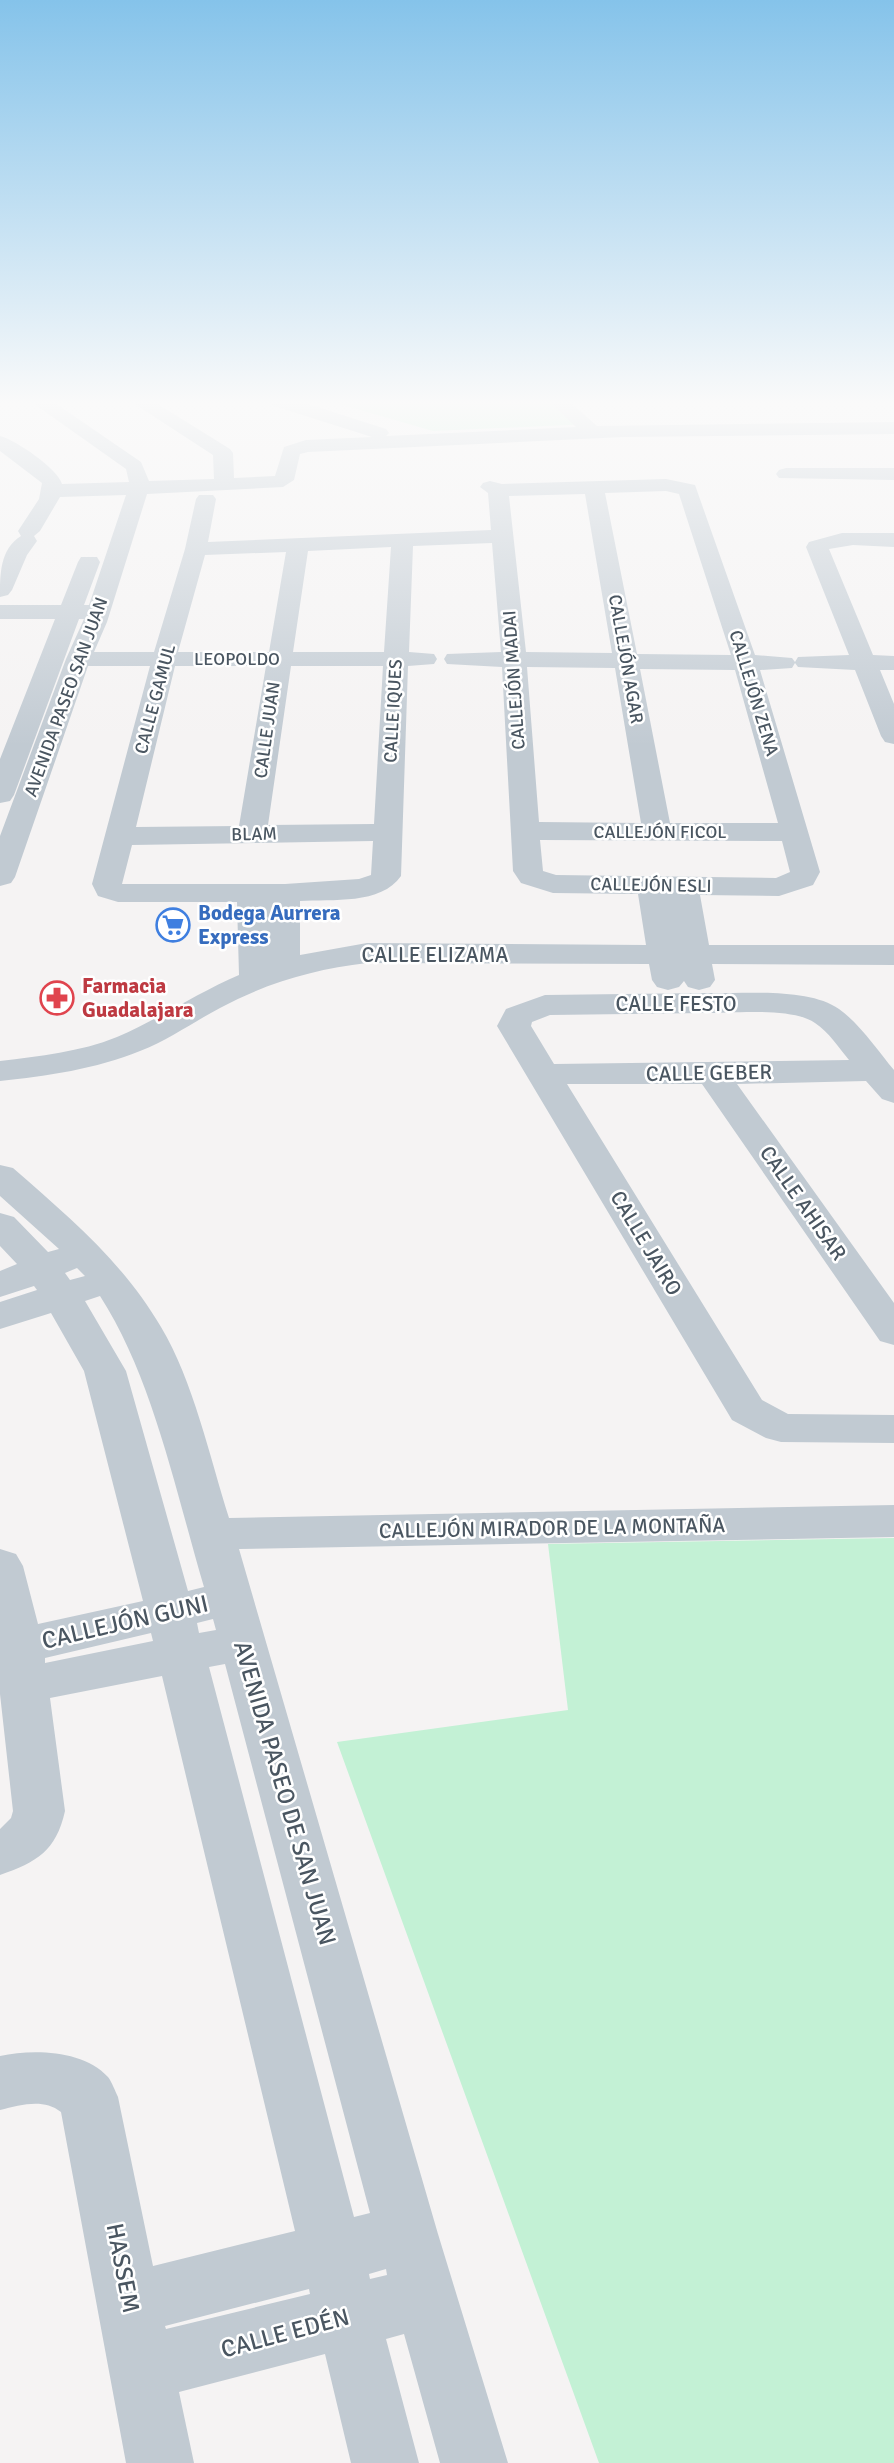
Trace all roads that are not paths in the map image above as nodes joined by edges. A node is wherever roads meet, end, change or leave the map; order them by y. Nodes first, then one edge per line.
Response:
1 (35, 516) edge
2 (115, 516) edge
3 (121, 516) edge
4 (207, 516) edge
5 (500, 516) edge
6 (600, 516) edge
7 (697, 516) edge
8 (501, 536) junction
9 (20, 537) edge
10 (402, 539) junction
11 (894, 540) edge
12 (298, 544) junction
13 (196, 549) junction
14 (0, 590) edge
15 (0, 612) edge
16 (68, 617) junction
17 (97, 617) junction
18 (0, 621) edge
19 (278, 658) junction
20 (78, 659) junction
21 (164, 659) junction
22 (396, 659) junction
23 (425, 659) dead end
24 (456, 659) dead end
25 (514, 660) junction
26 (627, 661) junction
27 (746, 663) junction
28 (864, 663) junction
29 (894, 663) edge
30 (894, 736) edge
31 (0, 795) edge
32 (10, 824) edge
33 (524, 831) junction
34 (388, 832) junction
35 (657, 832) junction
36 (795, 832) junction
37 (252, 834) junction
38 (120, 836) junction
39 (527, 871) joint
40 (0, 877) edge
41 (652, 886) junction
42 (683, 886) junction
43 (779, 887) joint
44 (285, 893) junction
45 (252, 894) junction
46 (894, 935) edge
47 (678, 946) junction
48 (894, 955) edge
49 (270, 962) junction
50 (671, 1003) junction
51 (705, 1003) junction
52 (514, 1026) joint
53 (0, 1051) edge
54 (0, 1071) edge
55 (543, 1074) junction
56 (712, 1074) junction
57 (885, 1081) edge
58 (0, 1176) edge
59 (0, 1225) edge
60 (60, 1276) edge
61 (0, 1315) edge
62 (894, 1332) edge
63 (894, 1429) edge
64 (894, 1521) edge
65 (211, 1534) junction
66 (0, 1566) edge
67 (237, 1620) junction
68 (176, 1633) junction
69 (22, 1666) junction
70 (12, 1847) edge
71 (0, 2083) edge
72 (407, 2234) junction
73 (333, 2252) junction
74 (426, 2297) junction
75 (131, 2302) junction
76 (349, 2315) junction
77 (144, 2368) junction
78 (160, 2463) edge
79 (385, 2463) edge
80 (474, 2463) edge

1 - 9 street
2 - 16 street, AVENIDA PASEO SAN JUAN
3 - 17 street, AVENIDA PASEO SAN JUAN
4 - 13 street, CALLE GAMUL
5 - 8 street, CALLEJÓN MADAI
6 - 26 street, CALLEJÓN AGAR
7 - 27 street, CALLEJÓN ZENA
8 - 10 street
8 - 25 street, CALLEJÓN MADAI
9 - 14 street
10 - 12 street
10 - 22 street, CALLE IQUES
11 - 28 street
12 - 13 street
12 - 19 street, CALLE JUAN
13 - 21 street, CALLE GAMUL
15 - 16 street
16 - 17 street
16 - 18 street
16 - 31 street, AVENIDA PASEO SAN JUAN
17 - 20 street, AVENIDA PASEO SAN JUAN
19 - 21 street, LEOPOLDO
19 - 22 street, LEOPOLDO
19 - 37 street, CALLE JUAN
20 - 21 street, LEOPOLDO
20 - 32 street, AVENIDA PASEO SAN JUAN
21 - 38 street, CALLE GAMUL
22 - 23 street, LEOPOLDO
22 - 34 street, CALLE IQUES
24 - 25 street
25 - 26 street
25 - 33 street, CALLEJÓN MADAI
26 - 27 street
26 - 35 street, CALLEJÓN AGAR
27 - 28 street
27 - 36 street, CALLEJÓN ZENA
28 - 29 street
28 - 30 street
32 - 40 street, AVENIDA PASEO SAN JUAN
33 - 35 street, CALLEJÓN FICOL
33 - 39 street, CALLEJÓN MADAI
34 - 37 street, BLAM
34 - 44 street, CALLE IQUES
35 - 36 street, CALLEJÓN FICOL
36 - 43 street, CALLEJÓN ZENA
37 - 38 street, BLAM
38 - 45 street, CALLE GAMUL
39 - 41 street, CALLEJÓN ESLI
41 - 42 street, CALLEJÓN ESLI
41 - 47 street
42 - 43 street, CALLEJÓN ESLI
42 - 47 street
44 - 45 street
44 - 49 street
45 - 49 street
46 - 47 street, CALLE ELIZAMA
47 - 48 street, CALLE ELIZAMA
47 - 49 street, CALLE ELIZAMA
47 - 50 street
47 - 51 street
49 - 53 street, CALLE ELIZAMA
49 - 54 street, CALLE ELIZAMA
50 - 51 street, CALLE FESTO
50 - 52 street, CALLE FESTO
51 - 57 street, CALLE FESTO
52 - 55 street, CALLE JAIRO
55 - 56 street, CALLE GEBER
55 - 63 street, CALLE JAIRO
56 - 57 street, CALLE GEBER
56 - 62 street, CALLE AHISAR
58 - 60 street, AVENIDA PASEO DE SAN JUAN
59 - 60 street, AVENIDA PASEO DE SAN JUAN
60 - 61 street
60 - 65 street, AVENIDA PASEO DE SAN JUAN
60 - 68 street, AVENIDA PASEO DE SAN JUAN
64 - 65 street, CALLEJÓN MIRADOR DE LA MONTAÑA
65 - 67 street, AVENIDA PASEO DE SAN JUAN
66 - 69 street
67 - 68 street, CALLEJÓN GUNI
67 - 72 street, AVENIDA PASEO DE SAN JUAN
68 - 69 street, CALLEJÓN GUNI
68 - 73 street, AVENIDA PASEO DE SAN JUAN
69 - 70 street
71 - 75 street, HASSEM
72 - 73 street
72 - 74 street, AVENIDA PASEO DE SAN JUAN
73 - 75 street
73 - 76 street, AVENIDA PASEO DE SAN JUAN
74 - 76 street, CALLE EDÉN
74 - 80 street, AVENIDA PASEO DE SAN JUAN
75 - 77 street, HASSEM
76 - 77 street, CALLE EDÉN
76 - 79 street, AVENIDA PASEO DE SAN JUAN
77 - 78 street, HASSEM

